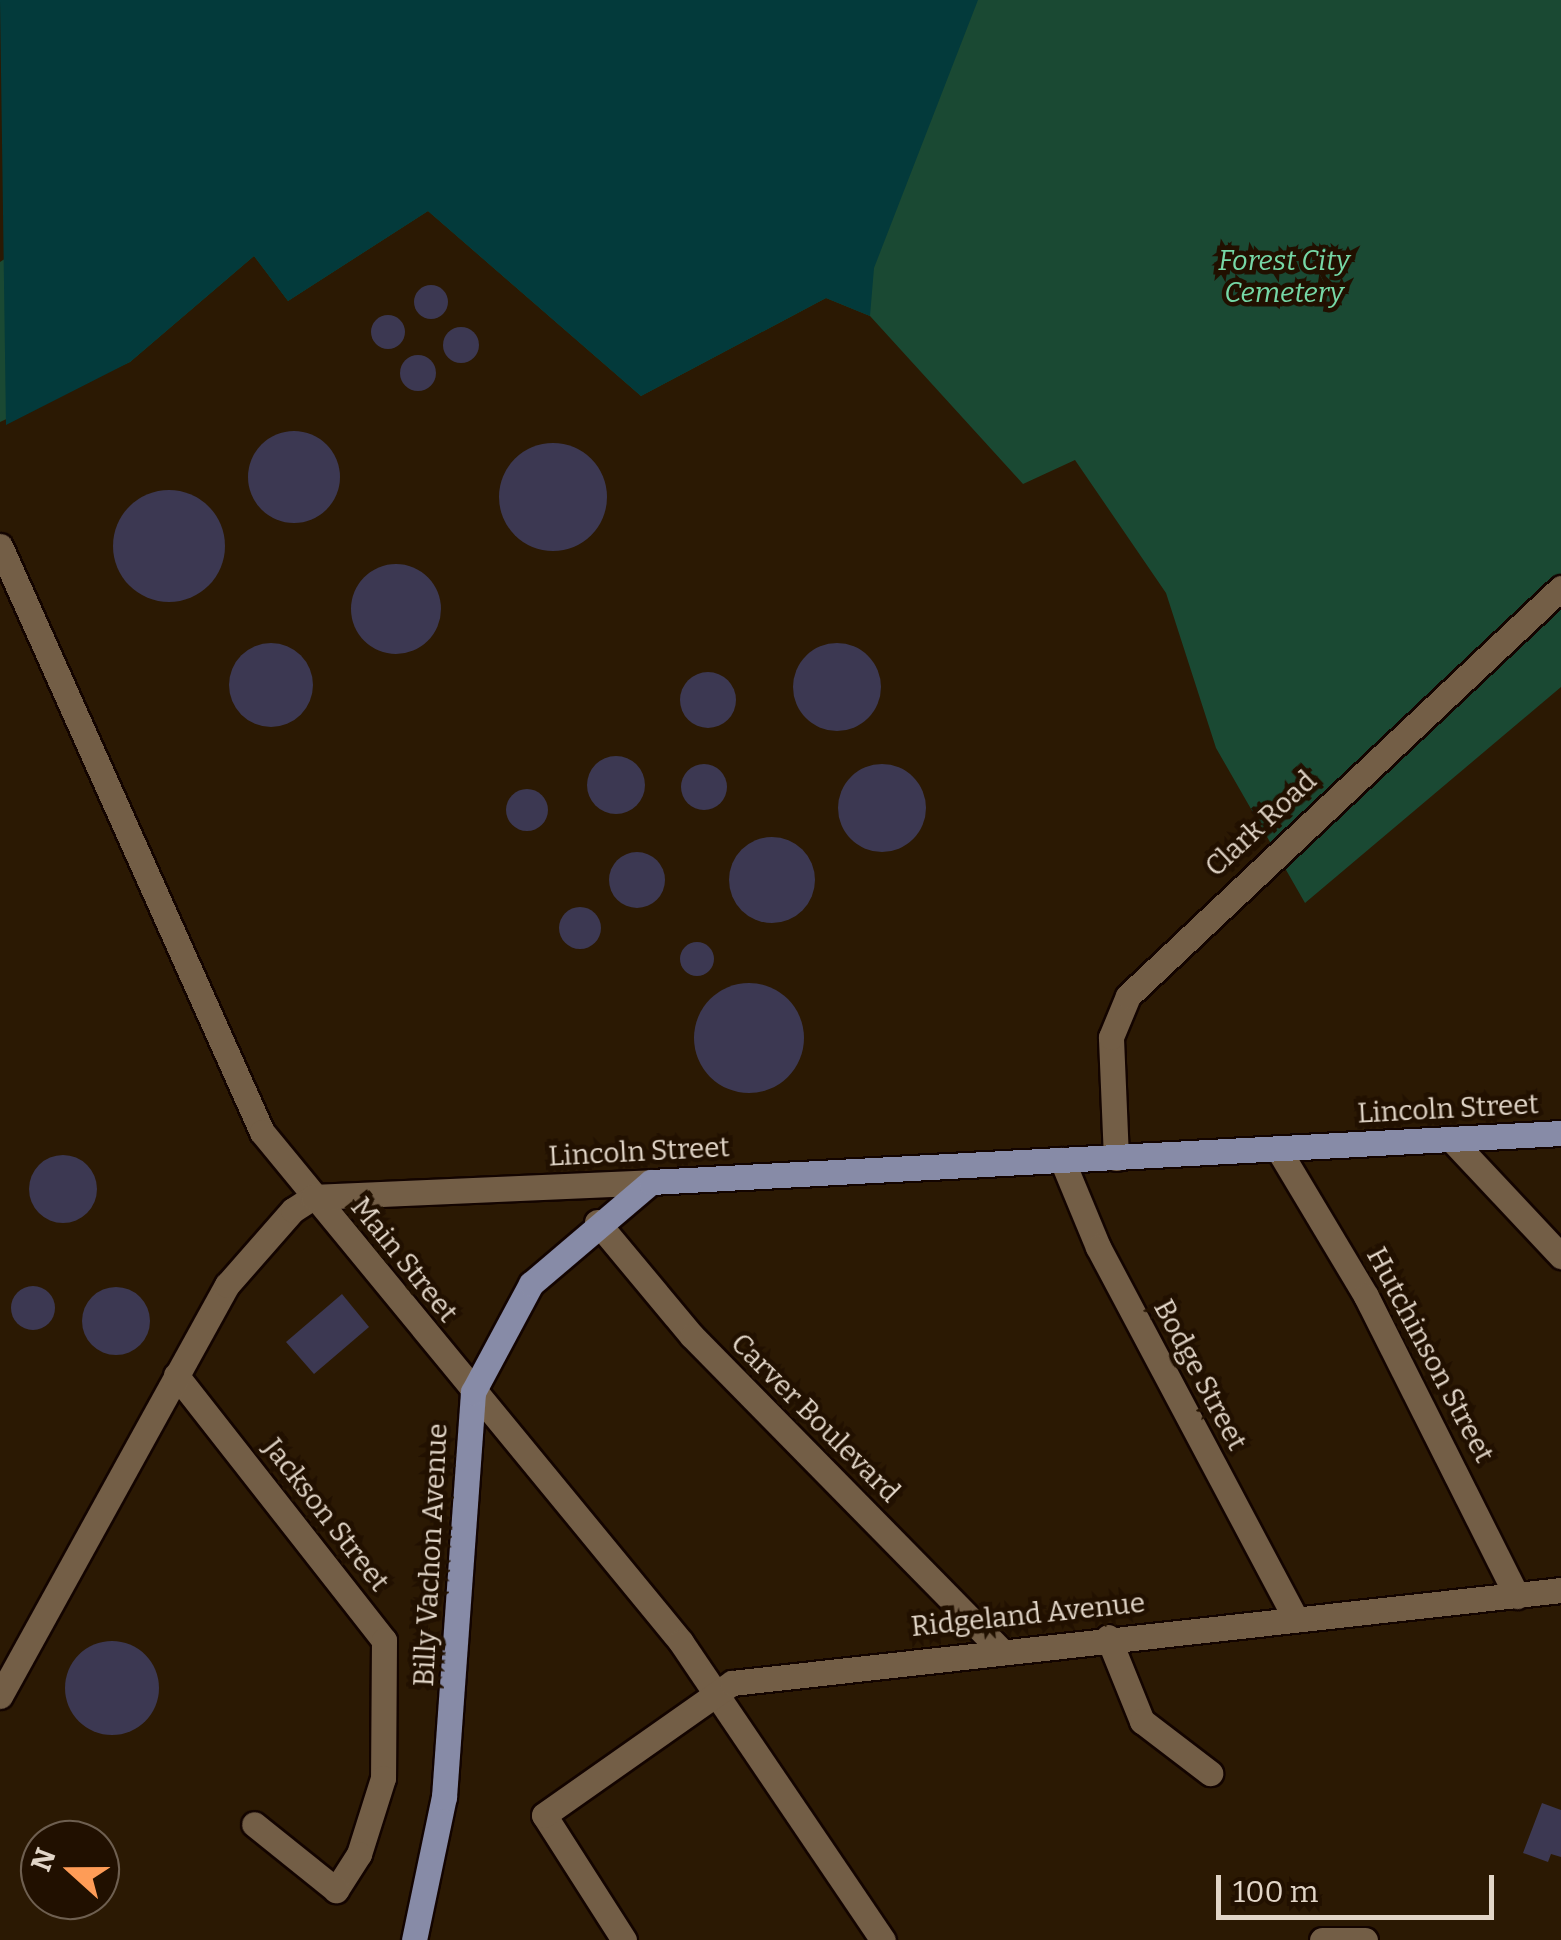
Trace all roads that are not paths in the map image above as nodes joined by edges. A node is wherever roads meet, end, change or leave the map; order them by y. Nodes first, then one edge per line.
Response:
1 (0, 546) edge
2 (1561, 588) edge
3 (1561, 1133) edge
4 (1451, 1139) junction
5 (1278, 1148) junction
6 (1116, 1158) junction
7 (1062, 1160) junction
8 (651, 1182) junction
9 (313, 1197) junction
10 (597, 1222) junction
11 (1561, 1256) edge
12 (176, 1375) junction
13 (474, 1392) junction
14 (1561, 1590) edge
15 (1517, 1596) junction
16 (1294, 1616) junction
17 (1108, 1637) junction
18 (999, 1648) junction
19 (716, 1692) junction
20 (0, 1696) edge
21 (1210, 1773) dead end
22 (254, 1824) dead end
23 (414, 1940) edge
24 (624, 1940) edge
25 (883, 1940) edge

1 - 9 street, Main Street
2 - 6 street, Clark Road
3 - 4 main road, Lincoln Street
4 - 5 main road, Lincoln Street
4 - 11 street
5 - 6 main road, Lincoln Street
5 - 15 street, Hutchinson Street
6 - 7 main road, Lincoln Street
7 - 8 main road, Lincoln Street
7 - 16 street, Bodge Street
8 - 9 street, Lincoln Street
8 - 10 main road, Billy Vachon Avenue
9 - 12 street
9 - 13 street, Main Street
10 - 13 main road, Billy Vachon Avenue
10 - 18 street, Carver Boulevard
12 - 20 street
12 - 22 street, Jackson Street
13 - 19 street, Main Street
13 - 23 main road, Billy Vachon Avenue
14 - 15 street, Ridgeland Avenue
15 - 16 street, Ridgeland Avenue
16 - 17 street, Ridgeland Avenue
17 - 18 street, Ridgeland Avenue
17 - 21 street
18 - 19 street, Ridgeland Avenue
19 - 24 street, Ridgeland Avenue
19 - 25 street, Main Street

